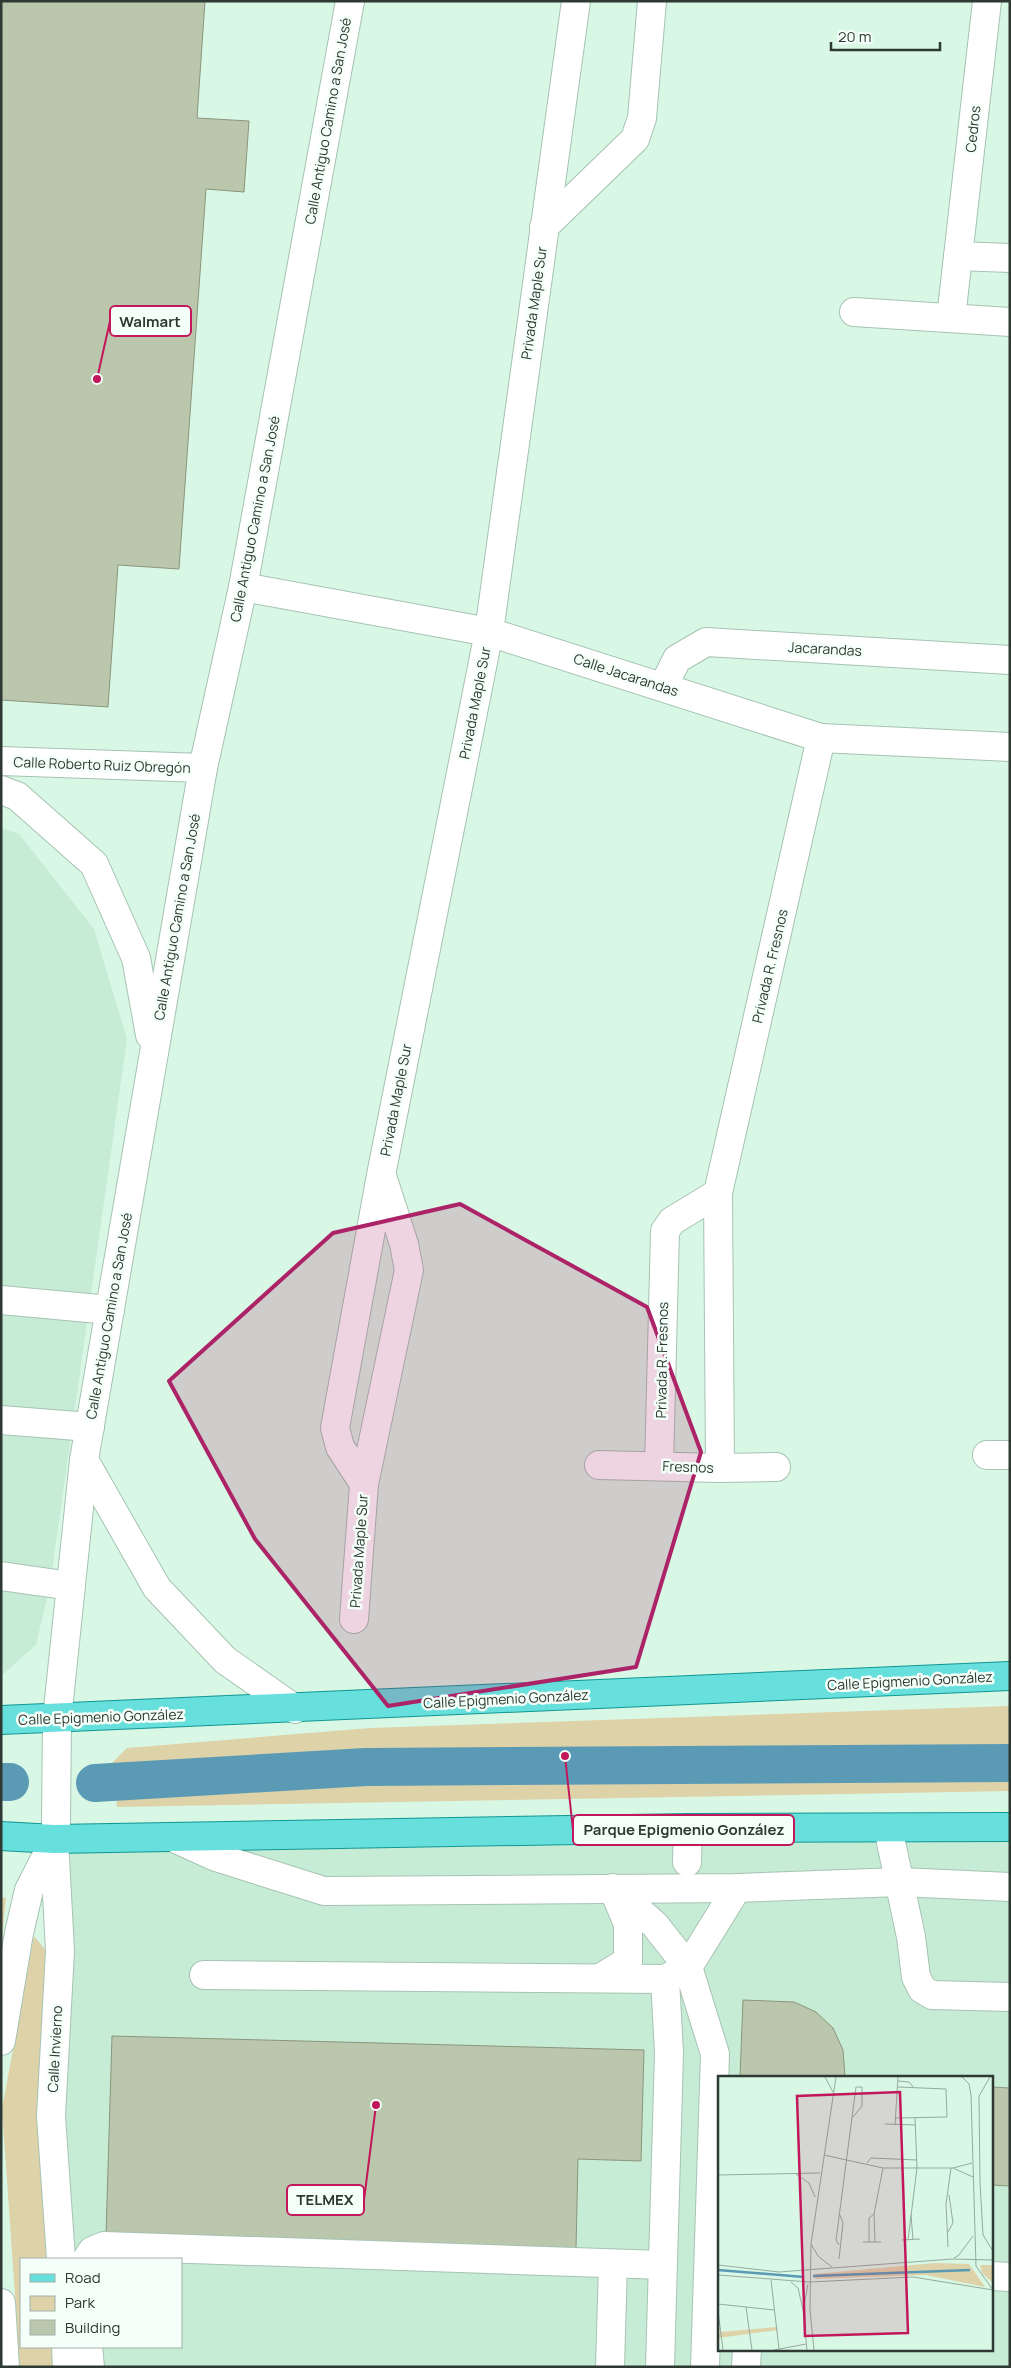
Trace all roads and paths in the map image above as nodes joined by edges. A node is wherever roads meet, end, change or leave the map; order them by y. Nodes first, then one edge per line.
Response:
1 (350, 1) edge
2 (576, 1) edge
3 (652, 1) edge
4 (987, 1) edge
5 (544, 227) junction
6 (958, 256) junction
7 (1010, 258) edge
8 (854, 312) dead end
9 (951, 318) junction
10 (1010, 322) edge
11 (243, 587) junction
12 (489, 632) junction
13 (1010, 660) edge
14 (663, 687) junction
15 (821, 738) junction
16 (1010, 747) edge
17 (1, 761) edge
18 (203, 768) junction
19 (1, 790) edge
20 (153, 1055) junction
21 (381, 1175) junction
22 (718, 1193) junction
23 (1, 1300) edge
24 (110, 1310) junction
25 (1, 1420) edge
26 (90, 1427) junction
27 (84, 1460) junction
28 (599, 1465) dead end
29 (659, 1466) junction
30 (776, 1467) dead end
31 (720, 1468) junction
32 (364, 1484) junction
33 (1, 1576) edge
34 (71, 1586) junction
35 (354, 1619) dead end
36 (1010, 1676) edge
37 (295, 1709) junction
38 (1, 1720) edge
39 (57, 1726) junction
40 (1010, 1827) edge
41 (688, 1828) junction
42 (888, 1828) junction
43 (55, 1832) junction
44 (1, 1836) edge
45 (172, 1837) junction
46 (687, 1862) dead end
47 (900, 1882) junction
48 (1010, 1887) edge
49 (613, 1888) junction
50 (737, 1888) junction
51 (676, 1973) junction
52 (204, 1975) dead end
53 (602, 1977) junction
54 (1010, 1998) edge
55 (1, 2041) edge
56 (60, 2258) edge
57 (88, 2258) edge
58 (613, 2264) junction
59 (662, 2265) junction
60 (714, 2268) edge
61 (994, 2276) edge
62 (1010, 2277) edge
63 (1, 2303) edge
64 (66, 2348) edge
65 (88, 2348) edge
66 (747, 2350) edge
67 (5, 2367) edge
68 (67, 2367) edge
69 (90, 2367) edge
70 (610, 2367) edge
71 (660, 2367) edge
72 (704, 2367) edge
73 (746, 2367) edge

1 - 11 street, Calle Antiguo Camino a San José
2 - 5 street, Privada Maple Sur
3 - 5 street, Privada Maple Sur
4 - 6 street, Cedros
5 - 12 street, Privada Maple Sur
6 - 7 street
6 - 9 street, Cedros
8 - 9 street
9 - 10 street
11 - 12 street, Calle Jacarandas
11 - 18 street, Calle Antiguo Camino a San José
12 - 14 street, Calle Jacarandas
12 - 21 street, Privada Maple Sur
13 - 14 street, Jacarandas
14 - 15 street, Calle Jacarandas
15 - 16 street, Calle Jacarandas
15 - 22 street, Privada R. Fresnos
17 - 18 street, Calle Roberto Ruiz Obregón
18 - 20 street, Calle Antiguo Camino a San José
19 - 20 street
20 - 24 street, Calle Antiguo Camino a San José
21 - 32 street, Privada Maple Sur
21 - 32 street, Privada Maple Sur
22 - 29 street, Privada R. Fresnos
22 - 31 street, Privada R. Fresnos
23 - 24 street
24 - 26 street, Calle Antiguo Camino a San José
25 - 26 street
26 - 27 street, Calle Antiguo Camino a San José
27 - 34 street, Calle Antiguo Camino a San José
27 - 37 street
28 - 29 street, Fresnos
29 - 31 street, Fresnos
30 - 31 street, Fresnos
32 - 35 street, Privada Maple Sur
33 - 34 street
34 - 39 street, Calle Antiguo Camino a San José
36 - 37 main road, Calle Epigmenio González
37 - 39 main road, Calle Epigmenio González
38 - 39 main road, Calle Epigmenio González
39 - 43 street, Calle Antiguo Camino a San José
40 - 42 main road
41 - 42 main road
41 - 45 main road
41 - 46 street
42 - 47 street
43 - 44 main road
43 - 45 main road
43 - 55 street
43 - 56 street, Calle Invierno
45 - 49 street
47 - 48 street
47 - 50 street
47 - 54 street
49 - 50 street
49 - 51 street
49 - 53 street
50 - 51 street
51 - 53 street
51 - 59 street
51 - 60 street
52 - 53 street
57 - 58 street
58 - 59 street
58 - 70 street
59 - 71 street
60 - 72 street
61 - 62 street
63 - 67 street
64 - 68 street
65 - 69 street
66 - 73 street

